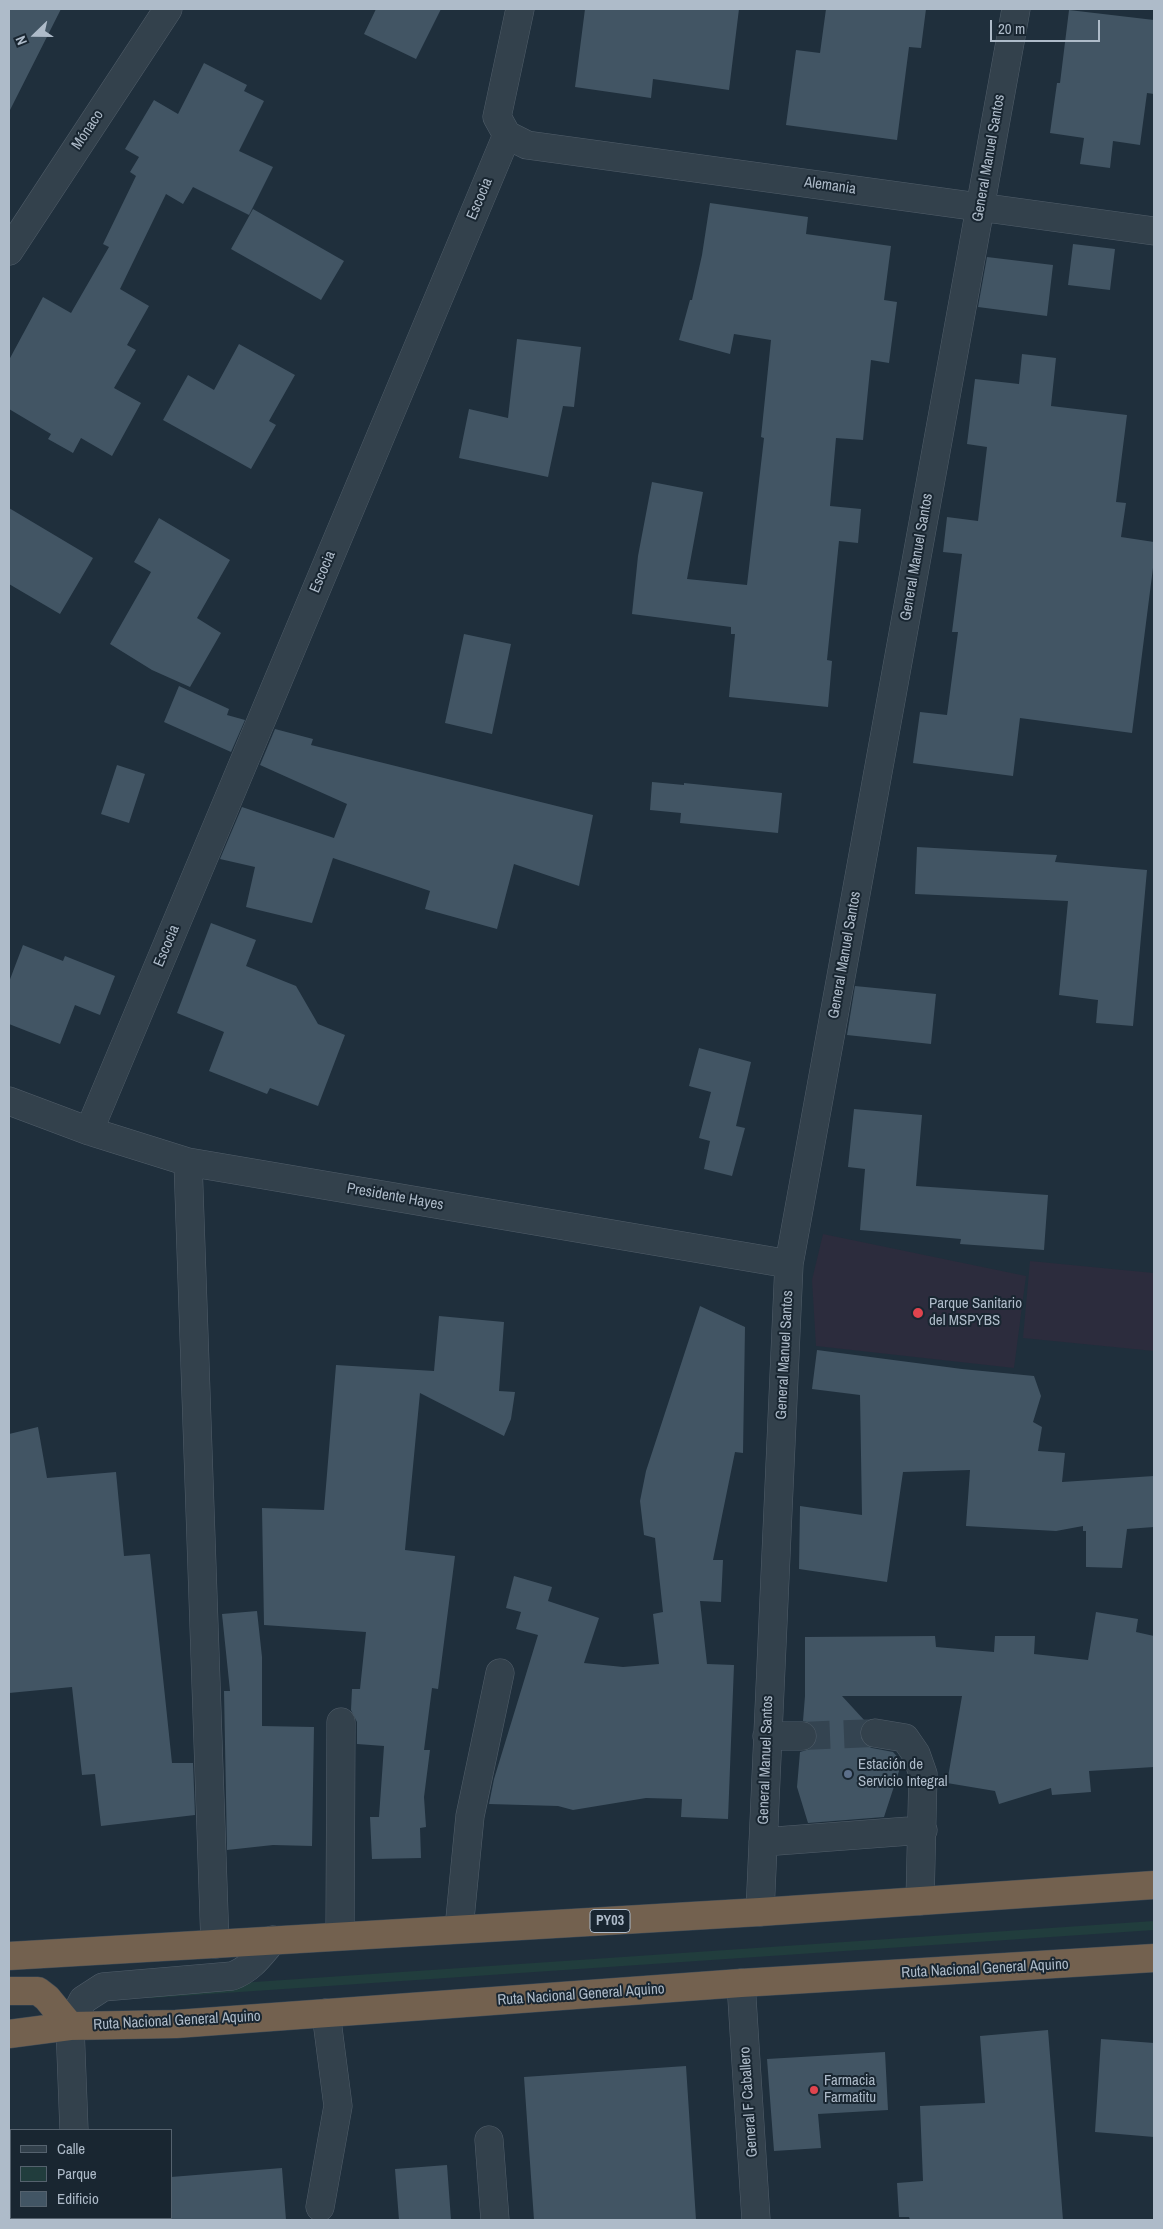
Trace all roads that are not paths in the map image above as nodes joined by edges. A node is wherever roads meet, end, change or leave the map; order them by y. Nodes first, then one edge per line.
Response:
1 (168, 9) edge
2 (520, 9) edge
3 (1016, 9) edge
4 (507, 135) junction
5 (980, 207) junction
6 (1154, 231) edge
7 (13, 234) edge
8 (9, 1101) edge
9 (89, 1131) junction
10 (188, 1162) junction
11 (790, 1264) junction
12 (500, 1673) dead end
13 (341, 1722) dead end
14 (876, 1732) tunnel mouth
15 (767, 1736) junction
16 (802, 1736) tunnel mouth
17 (923, 1830) junction
18 (763, 1842) junction
19 (1154, 1885) edge
20 (920, 1901) junction
21 (760, 1912) junction
22 (459, 1930) junction
23 (340, 1936) junction
24 (273, 1940) junction
25 (214, 1944) junction
26 (9, 1956) edge
27 (1154, 1958) edge
28 (742, 1983) junction
29 (9, 1992) edge
30 (326, 2013) junction
31 (70, 2026) junction
32 (9, 2034) edge
33 (74, 2129) edge
34 (489, 2140) dead end
35 (320, 2208) dead end
36 (495, 2220) edge
37 (756, 2220) edge

1 - 7 street, Mónaco
2 - 4 street
3 - 5 street, General Manuel Santos
4 - 5 street, Alemania
4 - 9 street, Escocia
5 - 6 street, Alemania
5 - 11 street, General Manuel Santos
8 - 9 street, Presidente Hayes
9 - 10 street, Presidente Hayes
10 - 11 street, Presidente Hayes
10 - 25 street
11 - 15 street, General Manuel Santos
12 - 22 street
13 - 23 street
14 - 17 street
15 - 16 street
15 - 18 street, General Manuel Santos
17 - 18 street
17 - 20 street
18 - 21 street, General Manuel Santos
19 - 20 highway, PY03
20 - 21 highway, PY03
21 - 22 highway, PY03
22 - 23 highway, PY03
23 - 24 highway, PY03
24 - 25 highway, PY03
24 - 31 street
25 - 26 highway, PY03
27 - 28 highway, Ruta Nacional General Aquino
28 - 30 highway, Ruta Nacional General Aquino
28 - 37 street, General F Caballero
29 - 31 highway
30 - 31 highway, Ruta Nacional General Aquino
30 - 35 street
31 - 32 highway, Ruta Nacional General Aquino
31 - 33 street
34 - 36 street

